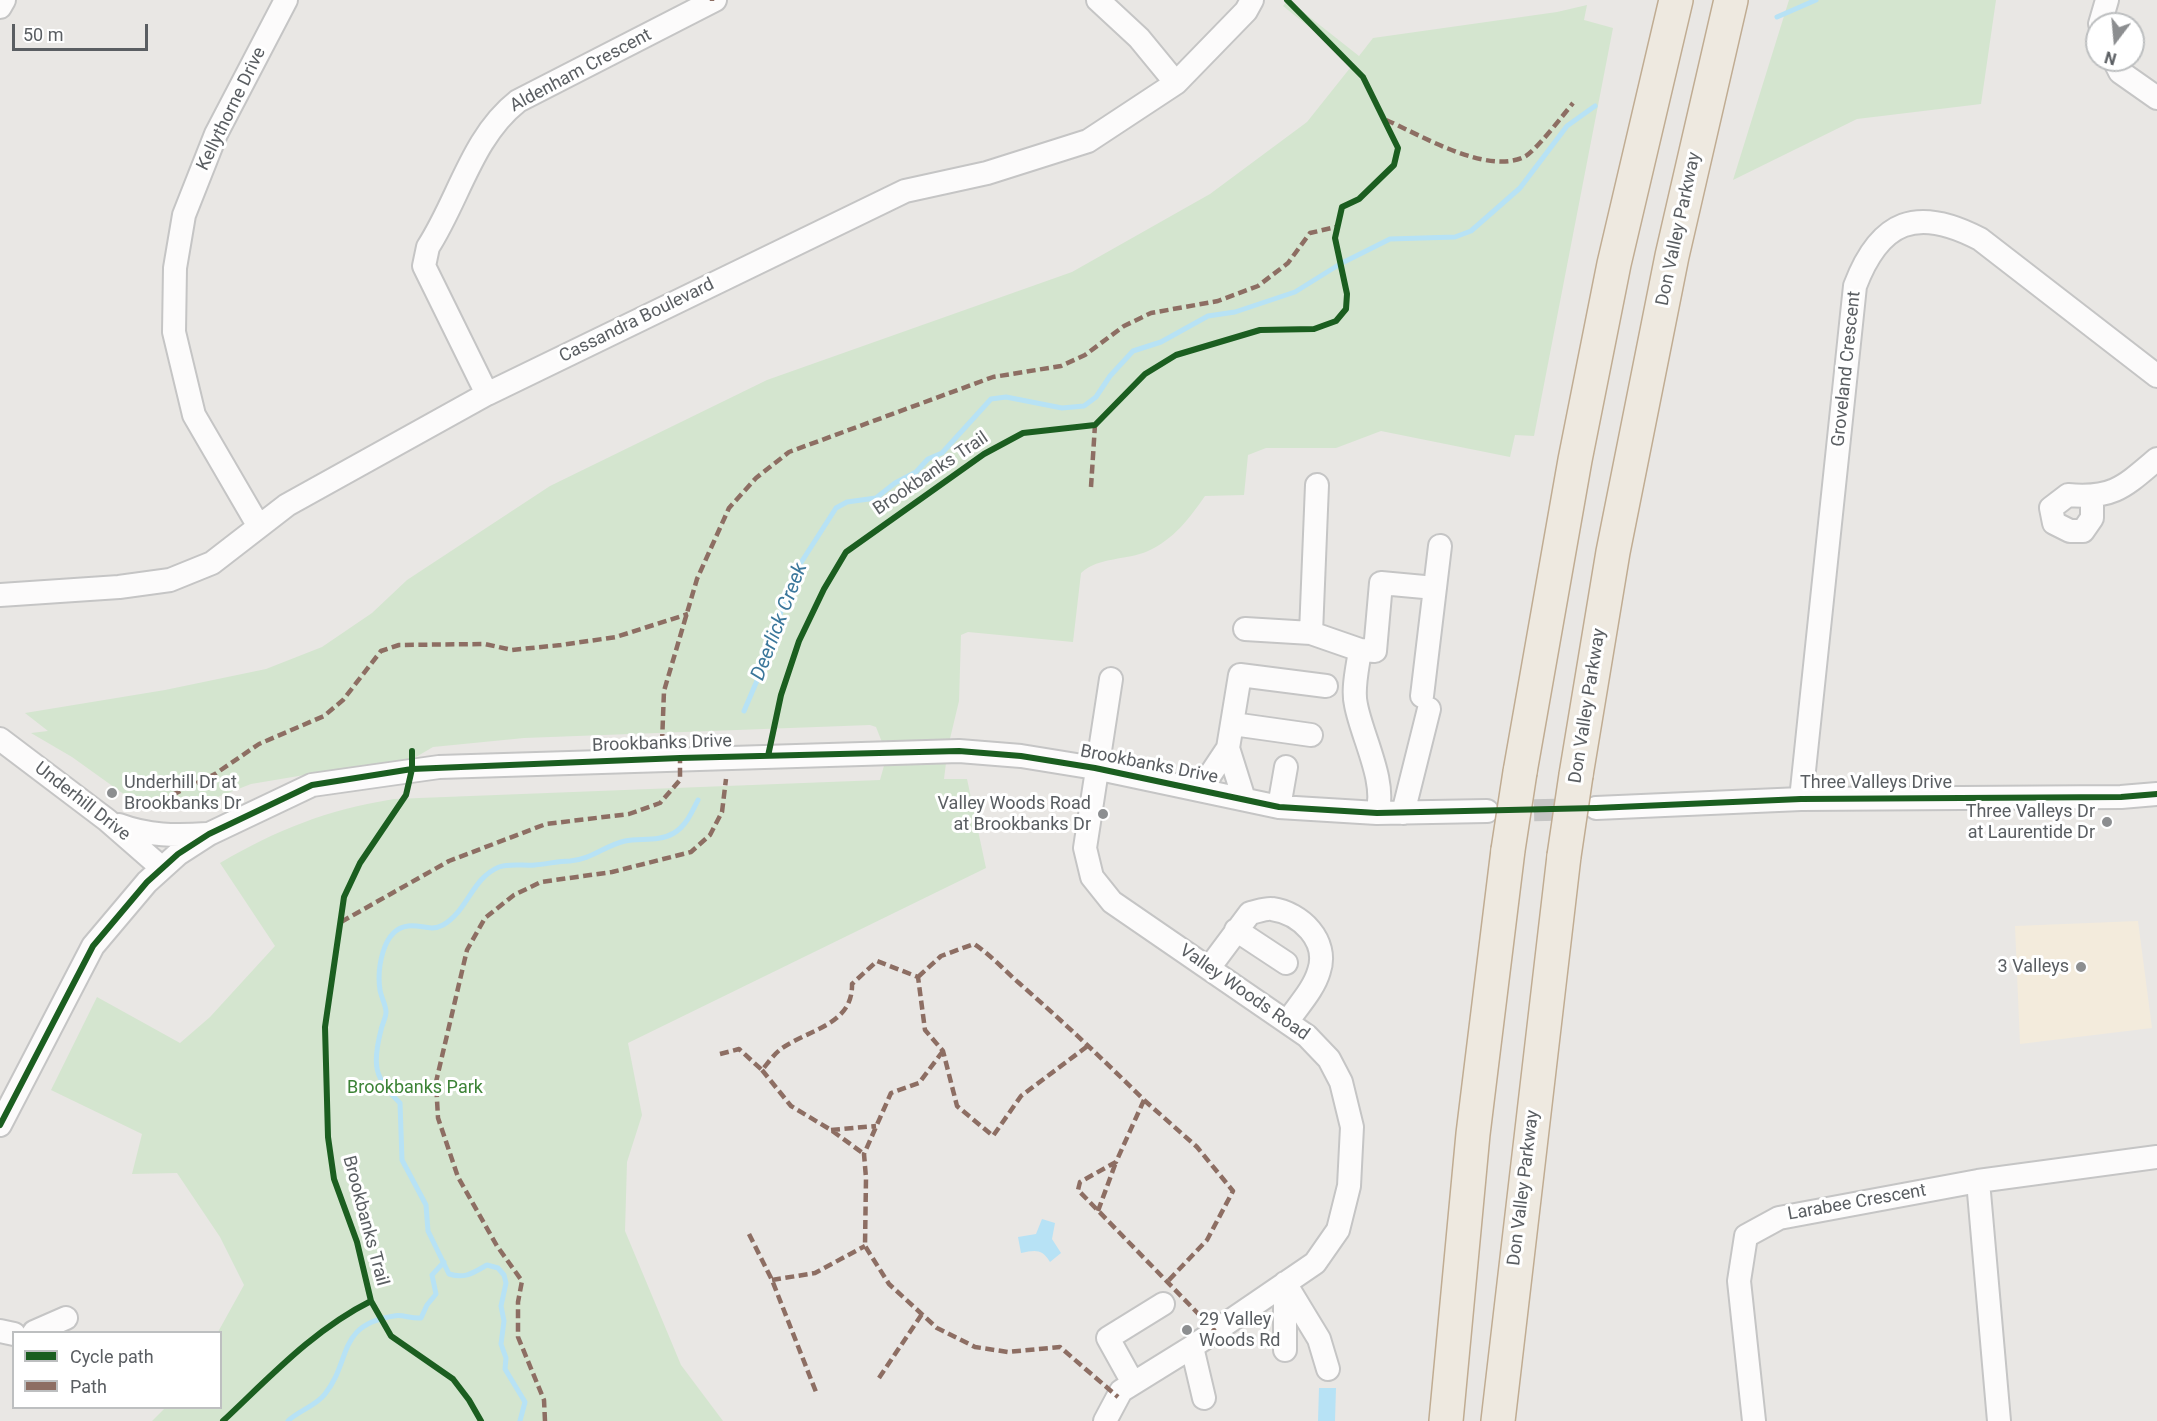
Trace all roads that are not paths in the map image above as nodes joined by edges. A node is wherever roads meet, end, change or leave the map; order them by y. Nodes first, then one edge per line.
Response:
1 (4, 0) edge
2 (286, 0) edge
3 (715, 0) edge
4 (1098, 0) edge
5 (1252, 0) edge
6 (1676, 0) edge
7 (1731, 0) edge
8 (0, 7) edge
9 (2120, 72) edge
10 (1176, 83) junction
11 (2157, 98) edge
12 (2157, 376) edge
13 (486, 394) junction
14 (2157, 459) edge
15 (1317, 485) dead end
16 (2092, 497) dead end
17 (258, 525) junction
18 (1440, 546) dead end
19 (1435, 588) junction
20 (0, 595) edge
21 (1245, 629) dead end
22 (1311, 633) junction
23 (1360, 650) junction
24 (1111, 679) dead end
25 (1326, 686) dead end
26 (1233, 724) junction
27 (1311, 735) dead end
28 (0, 739) edge
29 (1228, 748) junction
30 (1286, 766) dead end
31 (1095, 768) junction
32 (1200, 790) junction
33 (2157, 794) edge
34 (1244, 799) junction
35 (1801, 799) junction
36 (1279, 807) junction
37 (1596, 808) tunnel mouth
38 (1487, 811) tunnel mouth
39 (1377, 813) junction
40 (1402, 813) junction
41 (107, 820) junction
42 (209, 834) junction
43 (162, 868) junction
44 (1236, 930) junction
45 (1286, 963) dead end
46 (1209, 968) junction
47 (1287, 1022) junction
48 (0, 1125) edge
49 (2157, 1157) edge
50 (1978, 1181) junction
51 (1285, 1283) junction
52 (1163, 1304) dead end
53 (66, 1318) dead end
54 (36, 1331) edge
55 (1192, 1347) junction
56 (1285, 1350) dead end
57 (1328, 1369) dead end
58 (1133, 1383) junction
59 (1204, 1398) dead end
60 (1105, 1421) edge
61 (1446, 1421) edge
62 (1498, 1421) edge
63 (1754, 1421) edge
64 (1999, 1421) edge

1 - 8 street
2 - 17 street, Kellythorne Drive
3 - 13 street, Aldenham Crescent
4 - 10 street
5 - 10 street, Cassandra Boulevard
6 - 61 highway, bridge
7 - 62 highway, Don Valley Parkway, bridge
9 - 11 street
10 - 13 street, Cassandra Boulevard
12 - 35 street, Groveland Crescent
13 - 17 street, Cassandra Boulevard
14 - 16 street
15 - 22 street
17 - 20 street, Cassandra Boulevard
18 - 19 street
19 - 23 street
19 - 40 street
21 - 22 street
22 - 23 street
23 - 39 street
24 - 31 street, Valley Woods Road
25 - 26 street
26 - 27 street
26 - 29 street
28 - 41 street, Underhill Drive
29 - 32 street
29 - 34 street
30 - 36 street
31 - 32 street, Brookbanks Drive
31 - 42 street, Brookbanks Drive
31 - 46 street, Valley Woods Road
32 - 34 street, Brookbanks Drive
33 - 35 street, Three Valleys Drive
34 - 36 street, Brookbanks Drive
35 - 37 street, Three Valleys Drive
36 - 39 street, Brookbanks Drive
38 - 40 street, Brookbanks Drive
39 - 40 street, Brookbanks Drive
41 - 42 street
41 - 43 street, Underhill Drive
42 - 43 street, Brookbanks Drive
43 - 48 street, Brookbanks Drive
44 - 45 street
44 - 46 street
44 - 47 street
46 - 47 street, Valley Woods Road
47 - 51 street, Valley Woods Road
49 - 50 street, Larabee Crescent
50 - 63 street, Larabee Crescent
50 - 64 street
51 - 55 street, Valley Woods Road
51 - 56 street
51 - 57 street
52 - 58 street
53 - 54 street
55 - 58 street, Valley Woods Road
55 - 59 street
58 - 60 street, Valley Woods Road

